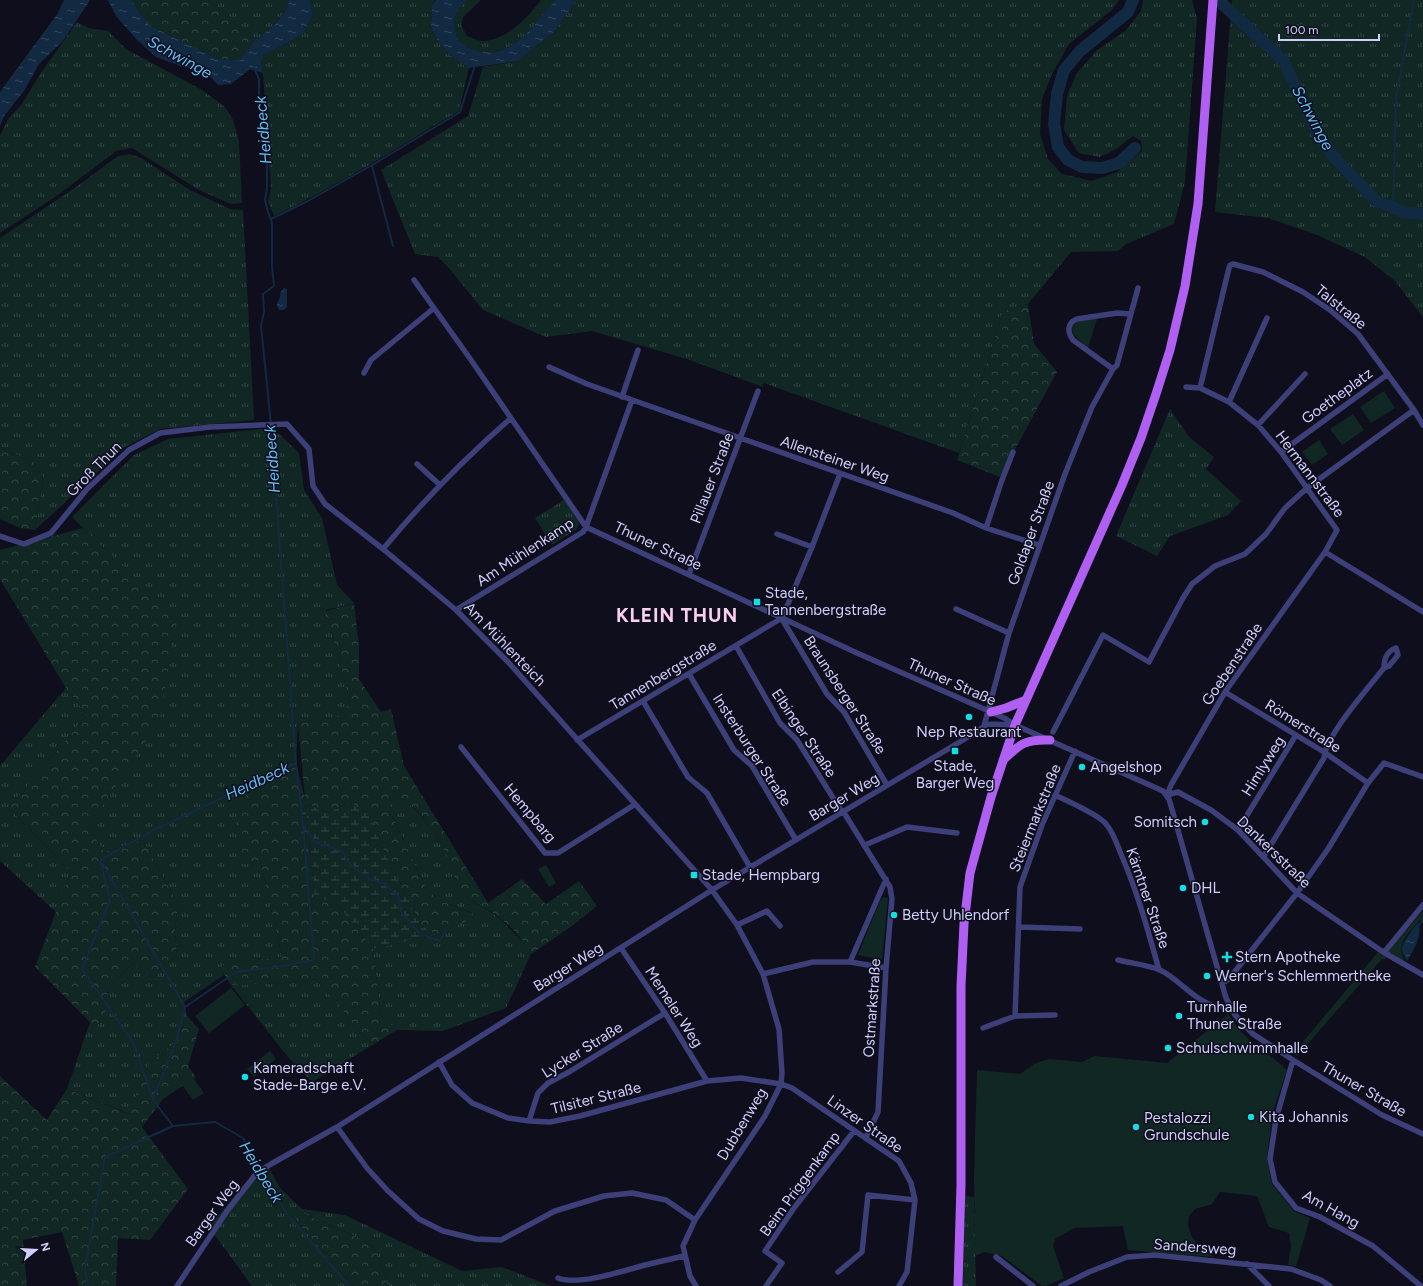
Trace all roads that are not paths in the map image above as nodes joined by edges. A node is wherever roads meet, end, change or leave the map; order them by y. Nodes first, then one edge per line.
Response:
1 (1214, 0) edge
2 (414, 280) dead end
3 (1138, 288) dead end
4 (434, 308) junction
5 (1130, 314) junction
6 (1267, 318) dead end
7 (638, 350) dead end
8 (549, 367) dead end
9 (1113, 369) junction
10 (364, 373) dead end
11 (1305, 374) dead end
12 (1388, 374) junction
13 (1186, 387) dead end
14 (1200, 388) junction
15 (758, 391) dead end
16 (622, 396) junction
17 (632, 400) junction
18 (1229, 402) junction
19 (1414, 410) junction
20 (511, 418) junction
21 (287, 424) joint
22 (1258, 425) junction
23 (1423, 425) edge
24 (740, 438) junction
25 (1013, 452) dead end
26 (1281, 452) junction
27 (417, 464) dead end
28 (840, 474) junction
29 (440, 485) junction
30 (1307, 488) junction
31 (586, 526) junction
32 (986, 528) junction
33 (777, 534) dead end
34 (0, 536) edge
35 (1039, 545) junction
36 (812, 547) junction
37 (383, 549) junction
38 (1325, 552) junction
39 (688, 574) junction
40 (956, 609) dead end
41 (456, 610) junction
42 (1423, 612) edge
43 (782, 618) junction
44 (1009, 633) junction
45 (736, 646) junction
46 (1384, 668) dead end
47 (689, 674) junction
48 (1225, 692) junction
49 (1026, 700) junction
50 (643, 701) junction
51 (989, 711) junction
52 (1015, 725) junction
53 (984, 726) junction
54 (1051, 736) junction
55 (1296, 736) junction
56 (577, 740) junction
57 (461, 747) dead end
58 (1075, 751) junction
59 (1324, 752) junction
60 (1002, 761) junction
61 (1423, 777) edge
62 (1368, 783) junction
63 (888, 785) junction
64 (1055, 795) junction
65 (1167, 795) junction
66 (634, 804) junction
67 (844, 811) junction
68 (1238, 830) junction
69 (957, 833) dead end
70 (796, 840) junction
71 (865, 845) junction
72 (1264, 856) junction
73 (750, 867) junction
74 (886, 879) junction
75 (712, 890) junction
76 (1297, 893) junction
77 (1423, 905) edge
78 (737, 925) junction
79 (780, 926) dead end
80 (1020, 927) junction
81 (1080, 929) dead end
82 (621, 948) junction
83 (1383, 952) junction
84 (1118, 960) dead end
85 (850, 962) junction
86 (886, 968) junction
87 (1159, 970) junction
88 (763, 974) junction
89 (1423, 975) edge
90 (1222, 983) junction
91 (1229, 1006) junction
92 (665, 1013) junction
93 (1055, 1015) dead end
94 (1015, 1016) junction
95 (983, 1028) dead end
96 (1293, 1060) junction
97 (439, 1062) junction
98 (707, 1081) junction
99 (780, 1084) junction
100 (529, 1121) junction
101 (337, 1127) junction
102 (854, 1131) junction
103 (1423, 1134) edge
104 (866, 1137) junction
105 (915, 1200) junction
106 (695, 1220) junction
107 (684, 1256) junction
108 (996, 1258) dead end
109 (1246, 1263) junction
110 (838, 1272) dead end
111 (558, 1278) dead end
112 (177, 1286) edge
113 (696, 1286) edge
114 (766, 1286) edge
115 (899, 1286) edge
116 (958, 1286) edge
117 (1033, 1286) edge
118 (1061, 1286) edge
119 (1269, 1286) edge
120 (1330, 1286) edge
121 (1421, 1286) edge

1 - 49 main road
2 - 4 street
3 - 5 street, Goldaper Straße
4 - 10 street
4 - 20 street
5 - 9 street, Goldaper Straße
5 - 9 street
6 - 18 street
7 - 16 street
8 - 16 street, Allensteiner Weg
9 - 35 street, Goldaper Straße
11 - 22 street
12 - 14 street, Talstraße
12 - 19 street, Talstraße
12 - 26 street, Goetheplatz
13 - 14 street, Hermannstraße
14 - 18 street, Hermannstraße
15 - 24 street, Pillauer Straße
16 - 17 street, Allensteiner Weg
17 - 24 street, Allensteiner Weg
17 - 31 street
18 - 22 street, Hermannstraße
19 - 23 street, Talstraße
19 - 30 street
20 - 29 street
20 - 31 street
21 - 34 street, Groß Thun
21 - 37 street, Am Mühlenteich
22 - 26 street, Hermannstraße
24 - 28 street, Allensteiner Weg
24 - 39 street, Pillauer Straße
25 - 32 street
26 - 30 street, Hermannstraße
27 - 29 street
28 - 32 street, Allensteiner Weg
28 - 36 street
29 - 37 street
30 - 38 street, Hermannstraße
30 - 54 street
31 - 39 street, Thuner Straße
31 - 41 street, Am Mühlenkamp
32 - 35 street, Allensteiner Weg
33 - 36 street
35 - 44 street, Goldaper Straße
36 - 43 street
37 - 41 street, Am Mühlenteich
38 - 42 street
38 - 48 street, Goebenstraße
39 - 43 street, Thuner Straße
40 - 44 street
41 - 56 street, Am Mühlenteich
43 - 45 street, Tannenbergstraße
43 - 51 street, Thuner Straße
43 - 63 street, Braunsberger Straße
44 - 51 street, Goldaper Straße
45 - 47 street, Tannenbergstraße
45 - 67 street, Elbinger Straße
46 - 59 street
47 - 50 street, Tannenbergstraße
47 - 70 street, Insterburger Straße
48 - 55 street, Römerstraße
48 - 65 street, Goebenstraße
49 - 51 main road
49 - 52 main road
50 - 56 street, Tannenbergstraße
50 - 73 street
51 - 52 street, Thuner Straße
51 - 53 street, Goldaper Straße
52 - 53 street
52 - 54 street, Thuner Straße
52 - 60 main road
53 - 63 street, Barger Weg
54 - 58 street, Thuner Straße
54 - 60 main road
55 - 59 street, Römerstraße
55 - 68 street, Himlyweg
56 - 66 street, Am Mühlenteich
57 - 66 street, Hempbarg
58 - 64 street, Steiermarkstraße
58 - 65 street, Thuner Straße
59 - 62 street, Römerstraße
59 - 72 street
60 - 116 main road
61 - 62 street
62 - 76 street
63 - 67 street, Barger Weg
64 - 80 street, Steiermarkstraße
64 - 87 street, Kärntner Straße
65 - 68 street, Dankersstraße
65 - 90 street, Thuner Straße
66 - 75 street, Am Mühlenteich
67 - 70 street, Barger Weg
67 - 71 street, Ostmarkstraße
68 - 72 street, Dankersstraße
69 - 71 street
70 - 73 street, Barger Weg
71 - 74 street, Ostmarkstraße
72 - 76 street, Dankersstraße
73 - 75 street, Barger Weg
74 - 85 street, Ostmarkstraße
74 - 86 street, Ostmarkstraße
75 - 78 street, Dubbenweg
75 - 82 street, Barger Weg
76 - 83 street, Dankersstraße
76 - 90 street
77 - 83 street
78 - 79 street
78 - 88 street, Dubbenweg
80 - 81 street
80 - 94 street, Steiermarkstraße
82 - 92 street, Memeler Weg
82 - 97 street, Barger Weg
83 - 89 street, Dankersstraße
84 - 87 street
85 - 86 street
85 - 88 street
86 - 104 street, Ostmarkstraße
87 - 91 street
88 - 99 street, Dubbenweg
90 - 91 street, Thuner Straße
91 - 96 street, Thuner Straße
92 - 98 street, Memeler Weg
92 - 100 street, Lycker Straße
93 - 94 street
94 - 95 street
96 - 103 street, Thuner Straße
96 - 121 street, Am Hang
97 - 100 street, Tilsiter Straße
97 - 101 street, Barger Weg
98 - 99 street, Tilsiter Straße
98 - 100 street, Tilsiter Straße
99 - 102 street, Linzer Straße
99 - 106 street, Dubbenweg
101 - 106 street
101 - 112 street, Barger Weg
102 - 104 street, Linzer Straße
102 - 114 street, Beim Priggenkamp
104 - 105 street, Linzer Straße
105 - 110 street
105 - 115 street
106 - 107 street, Dubbenweg
107 - 111 street
107 - 113 street, Dubbenweg
108 - 117 street
109 - 118 street, Sandersweg
109 - 119 street
109 - 120 street, Sandersweg

